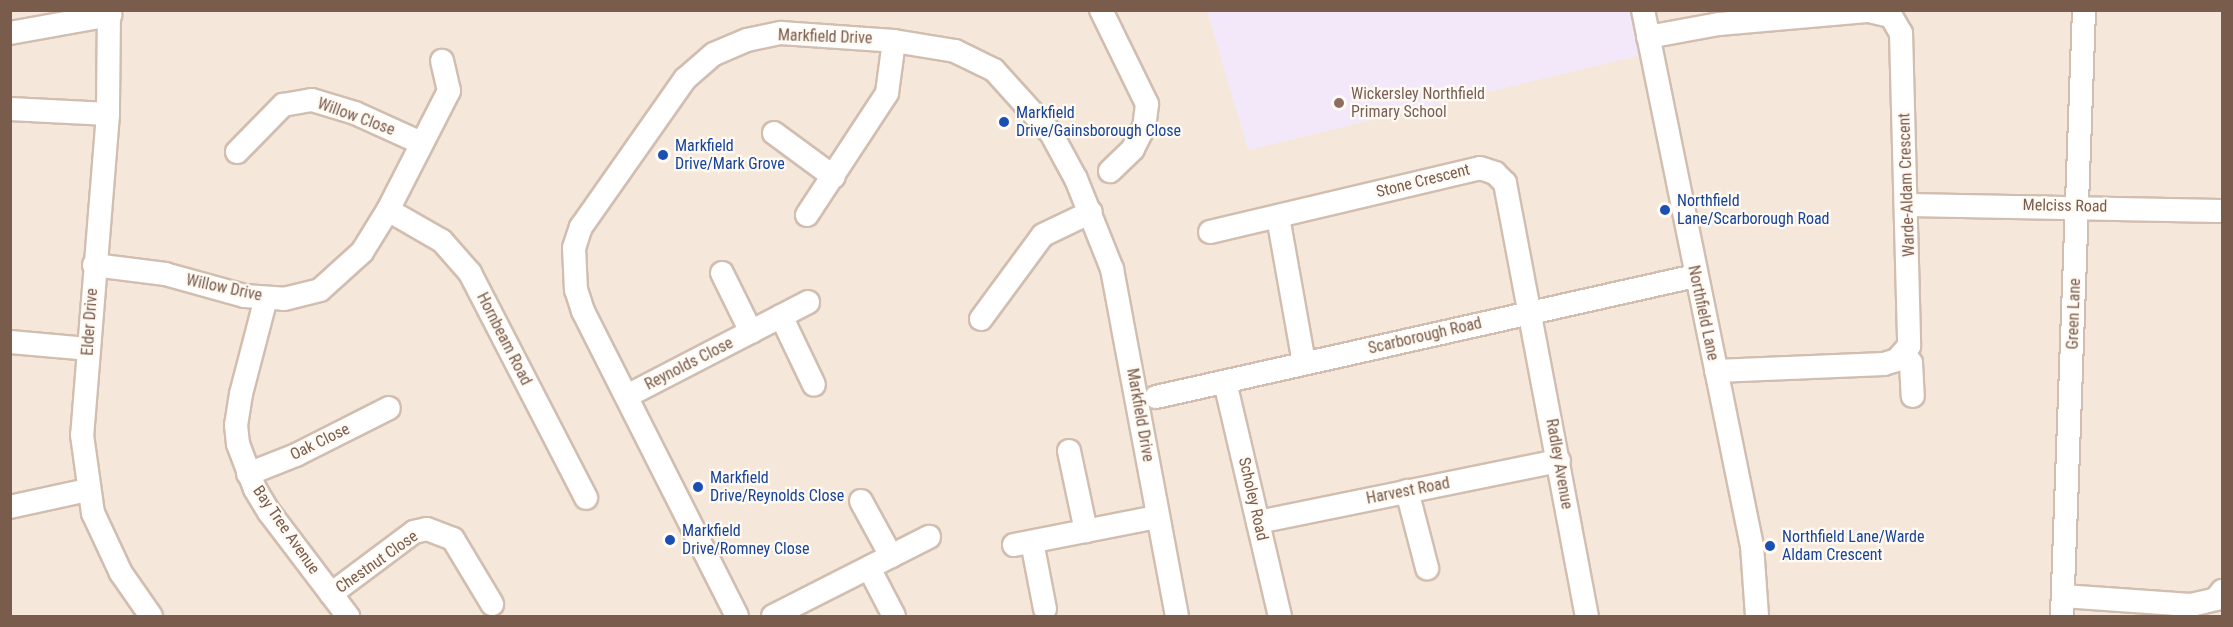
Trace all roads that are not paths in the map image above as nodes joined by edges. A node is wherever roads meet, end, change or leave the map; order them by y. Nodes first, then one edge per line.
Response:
1 (1101, 10) edge
2 (1643, 10) edge
3 (2084, 10) edge
4 (110, 13) edge
5 (1892, 13) edge
6 (10, 33) edge
7 (1648, 37) junction
8 (894, 40) junction
9 (442, 61) dead end
10 (10, 109) edge
11 (108, 114) junction
12 (774, 133) dead end
13 (422, 143) junction
14 (237, 152) dead end
15 (1110, 171) dead end
16 (834, 177) junction
17 (1907, 205) junction
18 (2078, 206) junction
19 (387, 210) junction
20 (2223, 211) edge
21 (1091, 212) junction
22 (807, 214) dead end
23 (1278, 217) junction
24 (1210, 232) dead end
25 (94, 264) junction
26 (722, 273) dead end
27 (1695, 276) junction
28 (266, 298) junction
29 (808, 302) dead end
30 (1531, 312) junction
31 (781, 316) junction
32 (981, 319) dead end
33 (751, 332) junction
34 (10, 342) edge
35 (88, 350) junction
36 (1905, 355) junction
37 (1304, 363) junction
38 (1716, 371) junction
39 (1225, 382) junction
40 (814, 385) dead end
41 (627, 396) junction
42 (1913, 396) dead end
43 (1156, 397) dead end
44 (389, 408) dead end
45 (1069, 451) dead end
46 (1559, 461) junction
47 (248, 474) junction
48 (88, 490) junction
49 (1407, 491) junction
50 (586, 498) dead end
51 (861, 501) dead end
52 (10, 507) edge
53 (1157, 517) junction
54 (1258, 522) junction
55 (1086, 531) junction
56 (929, 537) dead end
57 (891, 556) junction
58 (869, 568) junction
59 (1427, 568) dead end
60 (2223, 591) edge
61 (331, 594) junction
62 (492, 604) dead end
63 (2063, 606) edge
64 (1045, 609) dead end
65 (150, 616) edge
66 (348, 616) edge
67 (737, 616) edge
68 (773, 616) edge
69 (894, 616) edge
70 (1177, 616) edge
71 (1280, 616) edge
72 (1587, 616) edge
73 (1757, 616) edge

1 - 15 street
2 - 7 street, Northfield Lane
3 - 18 street, Green Lane
4 - 6 street
4 - 11 street, Elder Drive
5 - 7 street, Warde-Aldam Crescent
5 - 17 street, Warde-Aldam Crescent
7 - 27 street, Northfield Lane
8 - 16 street
8 - 21 street, Markfield Drive
8 - 41 street, Markfield Drive
9 - 13 street
10 - 11 street
11 - 25 street, Elder Drive
12 - 16 street
13 - 14 street, Willow Close
13 - 19 street
16 - 22 street
17 - 18 street, Melciss Road
17 - 36 street, Warde-Aldam Crescent
18 - 20 street, Melciss Road
18 - 63 street, Green Lane
19 - 28 street, Willow Drive
19 - 50 street, Hornbeam Road
21 - 32 street
21 - 53 street, Markfield Drive
23 - 24 street, Stone Crescent
23 - 30 street, Stone Crescent
23 - 37 street
25 - 28 street, Willow Drive
25 - 35 street, Elder Drive
26 - 33 street, Reynolds Close
27 - 30 street, Scarborough Road
27 - 38 street, Northfield Lane
28 - 47 street, Bay Tree Avenue
29 - 31 street, Reynolds Close
30 - 37 street, Scarborough Road
30 - 46 street, Radley Avenue
31 - 33 street, Reynolds Close
31 - 40 street
33 - 41 street, Reynolds Close
34 - 35 street
35 - 48 street, Elder Drive
36 - 38 street
36 - 42 street, Warde-Aldam Crescent
37 - 39 street, Scarborough Road
38 - 73 street, Northfield Lane
39 - 43 street, Scarborough Road
39 - 54 street, Scholey Road
41 - 67 street, Markfield Drive
44 - 47 street, Oak Close
45 - 55 street
46 - 49 street, Harvest Road
46 - 72 street, Radley Avenue
47 - 61 street, Bay Tree Avenue
48 - 52 street
48 - 65 street, Elder Drive
49 - 54 street, Harvest Road
49 - 59 street
51 - 57 street
53 - 55 street
53 - 70 street, Markfield Drive
54 - 71 street, Scholey Road
55 - 64 street
56 - 57 street
57 - 58 street
58 - 68 street
58 - 69 street
60 - 63 street
61 - 62 street, Chestnut Close
61 - 66 street, Bay Tree Avenue

